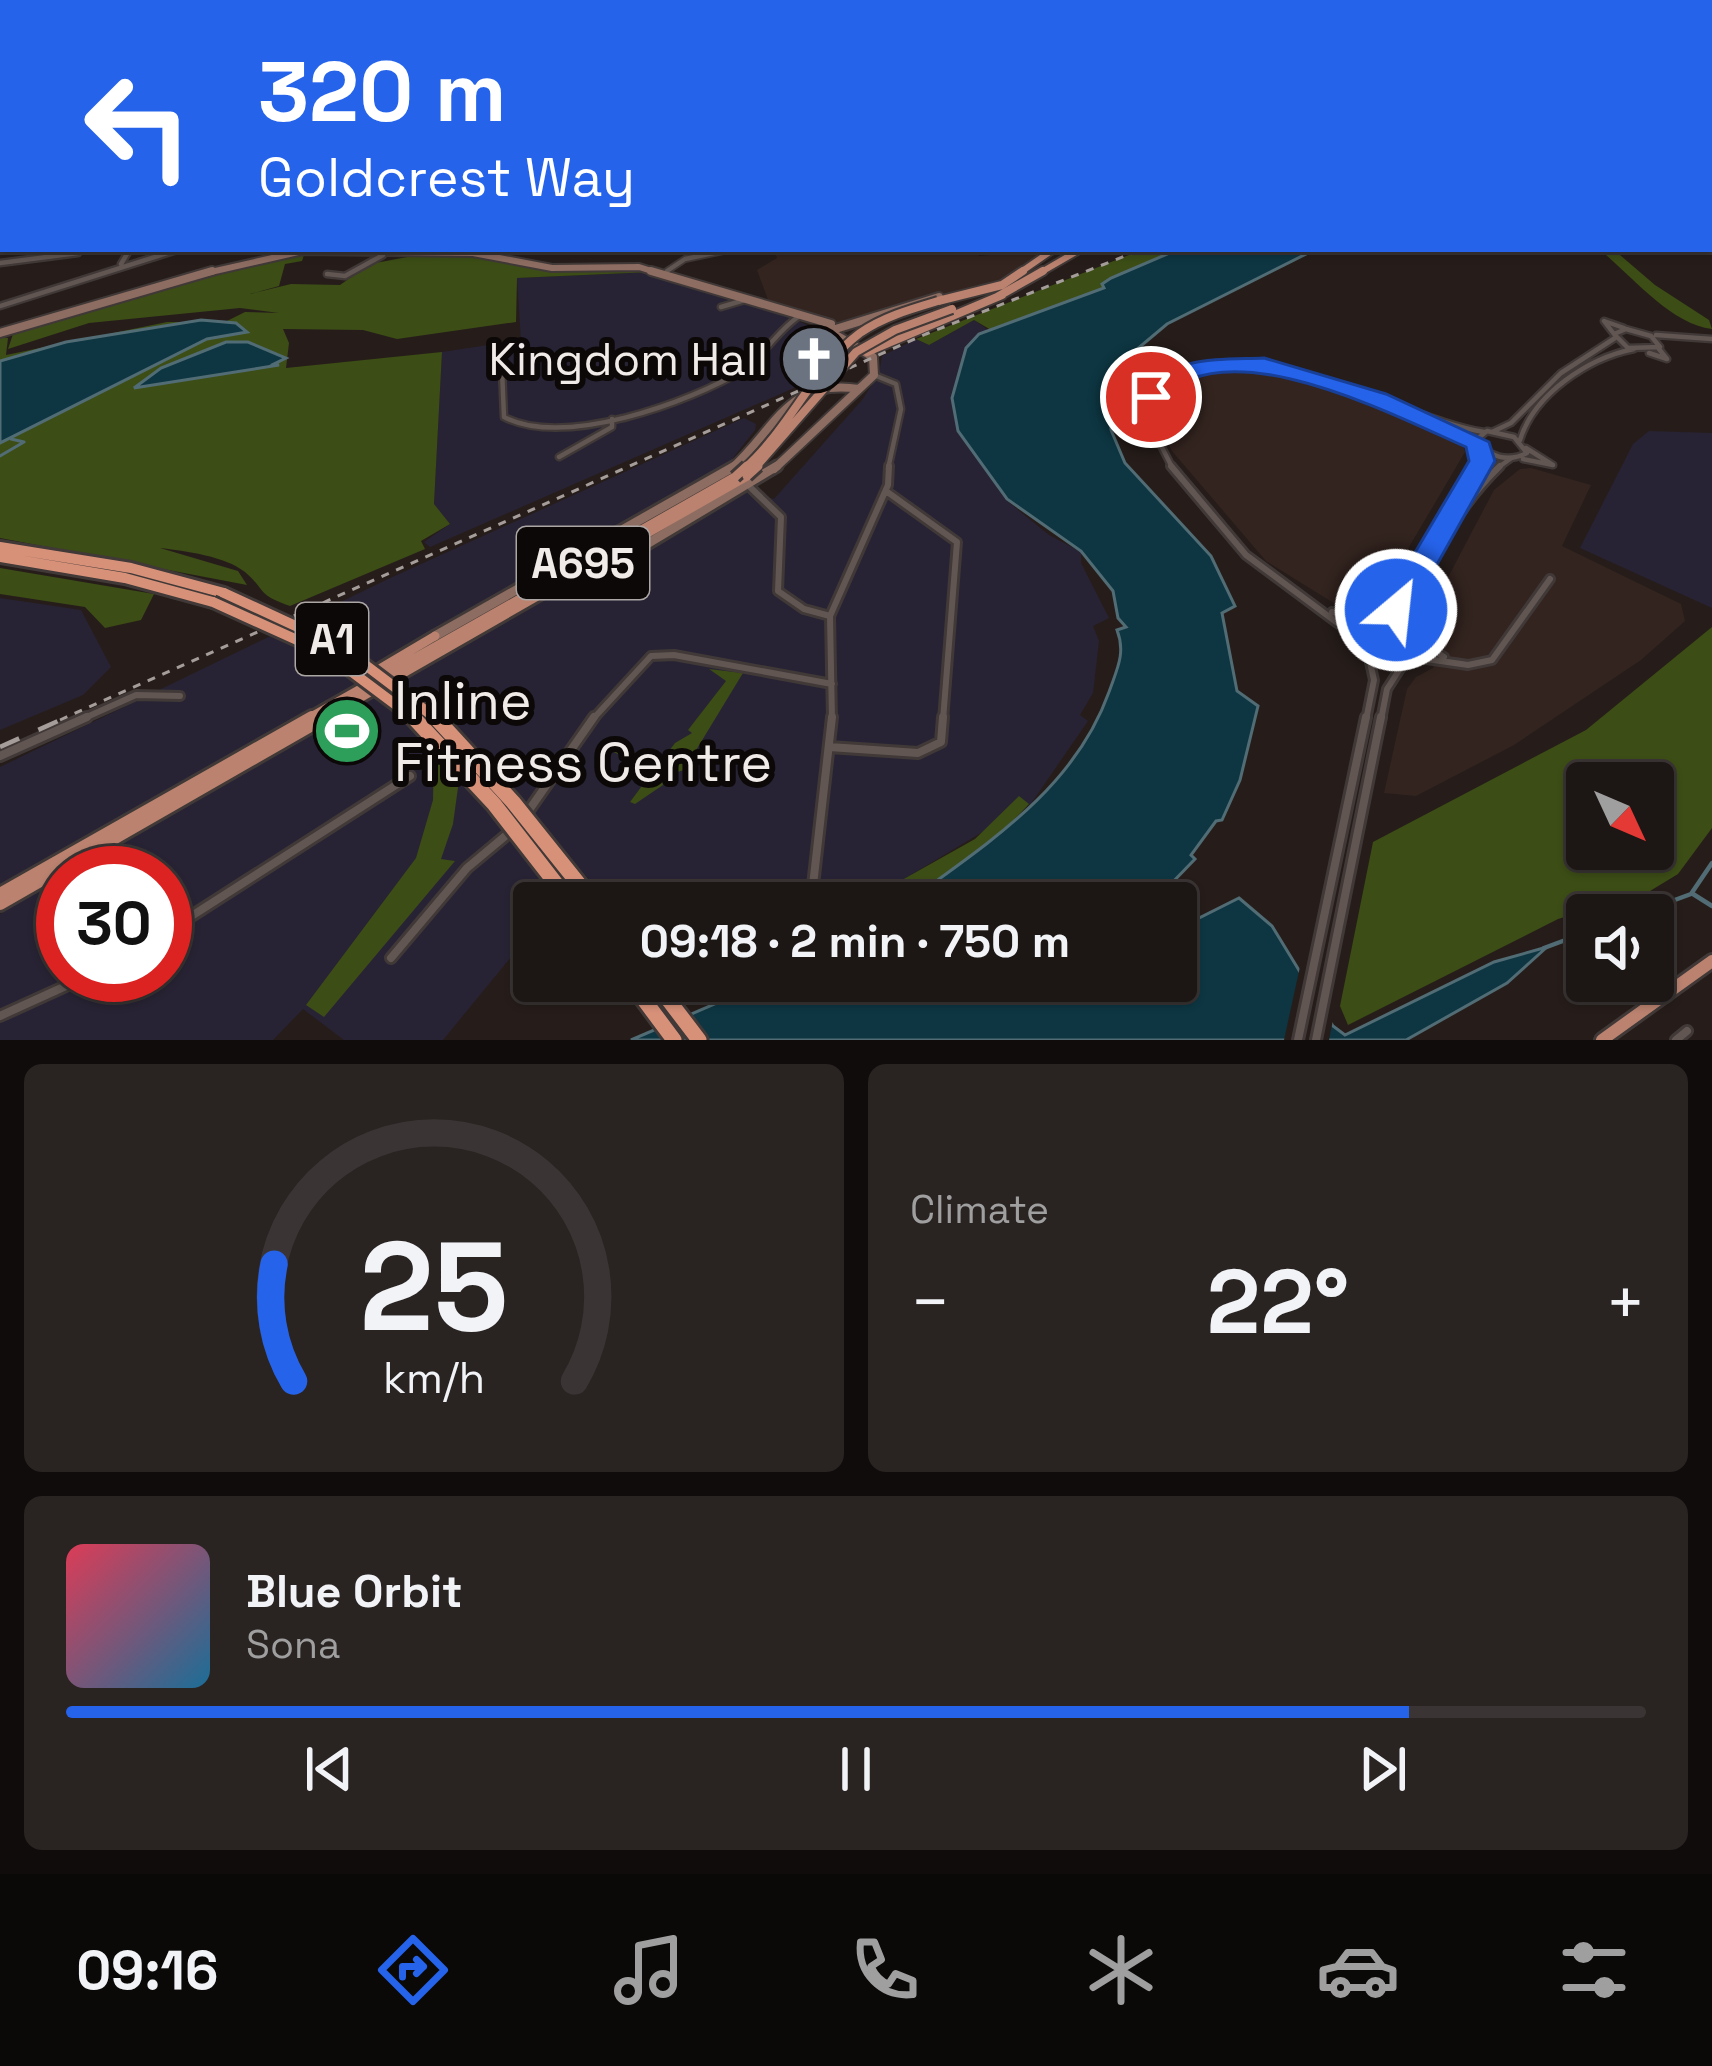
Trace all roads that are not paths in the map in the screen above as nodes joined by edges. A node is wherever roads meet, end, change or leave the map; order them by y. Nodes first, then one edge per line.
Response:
1 (128, 252) edge
2 (168, 252) edge
3 (284, 252) edge
4 (328, 252) edge
5 (421, 252) edge
6 (466, 252) edge
7 (719, 252) edge
8 (1050, 252) edge
9 (1075, 252) edge
10 (78, 253) dead end
11 (383, 255) junction
12 (0, 263) edge
13 (121, 264) junction
14 (667, 271) junction
15 (327, 274) dead end
16 (32, 278) dead end
17 (42, 291) junction
18 (997, 292) junction
19 (748, 299) junction
20 (939, 299) junction
21 (0, 306) edge
22 (721, 307) dead end
23 (1594, 314) dead end
24 (800, 318) junction
25 (1604, 320) junction
26 (833, 328) junction
27 (1630, 330) junction
28 (1643, 332) junction
29 (0, 333) edge
30 (1615, 336) junction
31 (1675, 339) junction
32 (1712, 339) edge
33 (1659, 347) junction
34 (1634, 349) junction
35 (1643, 351) junction
36 (867, 352) junction
37 (1667, 359) junction
38 (1676, 365) dead end
39 (502, 370) dead end
40 (874, 375) junction
41 (859, 389) junction
42 (612, 419) junction
43 (1452, 427) junction
44 (1494, 431) junction
45 (1484, 432) junction
46 (1520, 440) junction
47 (1480, 446) junction
48 (1526, 448) junction
49 (559, 458) dead end
50 (1515, 459) junction
51 (744, 480) junction
52 (886, 491) junction
53 (0, 547) edge
54 (0, 557) edge
55 (1550, 579) dead end
56 (544, 593) junction
57 (218, 597) junction
58 (1322, 609) junction
59 (830, 616) junction
60 (1379, 619) junction
61 (1366, 621) junction
62 (1414, 636) junction
63 (1359, 639) junction
64 (1367, 650) junction
65 (1409, 659) junction
66 (1447, 659) junction
67 (832, 684) junction
68 (180, 696) dead end
69 (301, 720) junction
70 (829, 747) junction
71 (0, 756) edge
72 (410, 776) dead end
73 (100, 846) edge
74 (555, 882) edge
75 (577, 882) edge
76 (813, 882) edge
77 (36, 883) edge
78 (0, 894) edge
79 (0, 905) edge
80 (192, 916) edge
81 (391, 958) dead end
82 (1712, 961) edge
83 (36, 1000) edge
84 (646, 1002) edge
85 (670, 1002) edge
86 (0, 1016) edge
87 (1687, 1031) dead end
88 (674, 1040) edge
89 (699, 1040) edge
90 (1298, 1040) edge
91 (1316, 1040) edge
92 (1602, 1040) edge
93 (1676, 1040) edge

1 - 13 street
2 - 13 street
3 - 29 main road
4 - 11 main road
5 - 11 main road
6 - 14 main road
7 - 14 street
8 - 18 main road, A695
9 - 18 main road, A695
10 - 12 street
11 - 15 street
13 - 17 street
14 - 19 main road
16 - 17 street
17 - 21 street
18 - 20 main road
18 - 36 main road
18 - 51 main road, A695, bridge
19 - 22 street
19 - 24 main road
20 - 26 main road
20 - 51 main road, A695, bridge
23 - 25 street
24 - 26 main road
24 - 42 street
25 - 27 street
25 - 30 street
26 - 36 main road
27 - 28 street
27 - 30 street
28 - 31 street
28 - 33 street
30 - 34 street
30 - 44 street
31 - 32 street
31 - 33 street
33 - 35 street
33 - 37 street
34 - 35 street
34 - 46 street
35 - 37 street
36 - 40 main road
37 - 38 street
39 - 42 street
40 - 41 main road
40 - 52 street
41 - 51 main road
41 - 69 main road
42 - 49 street
43 - 45 street
43 - 47 street
43 - 58 street
44 - 45 street
44 - 46 street
45 - 47 street
46 - 48 street
47 - 50 street
47 - 60 street
48 - 50 street
48 - 50 street
50 - 62 street
51 - 56 main road, A695
51 - 56 main road
51 - 59 street
51 - 69 main road, A695
52 - 59 street
52 - 70 street
53 - 57 highway, A1
54 - 57 highway, A1
55 - 66 street
56 - 73 main road, A695
57 - 74 highway, A1, bridge
57 - 75 highway, A1, bridge
58 - 61 street
58 - 63 street
59 - 67 street
60 - 61 street
60 - 62 street
61 - 63 street
62 - 65 street
62 - 66 street
63 - 64 street
64 - 65 street
64 - 90 street
65 - 66 street
65 - 91 street
67 - 70 street
67 - 81 street
68 - 71 street
69 - 78 main road, A695
70 - 76 street
72 - 80 street
77 - 79 main road, A695
82 - 92 main road
83 - 86 street
84 - 88 highway
85 - 89 highway
87 - 93 street

